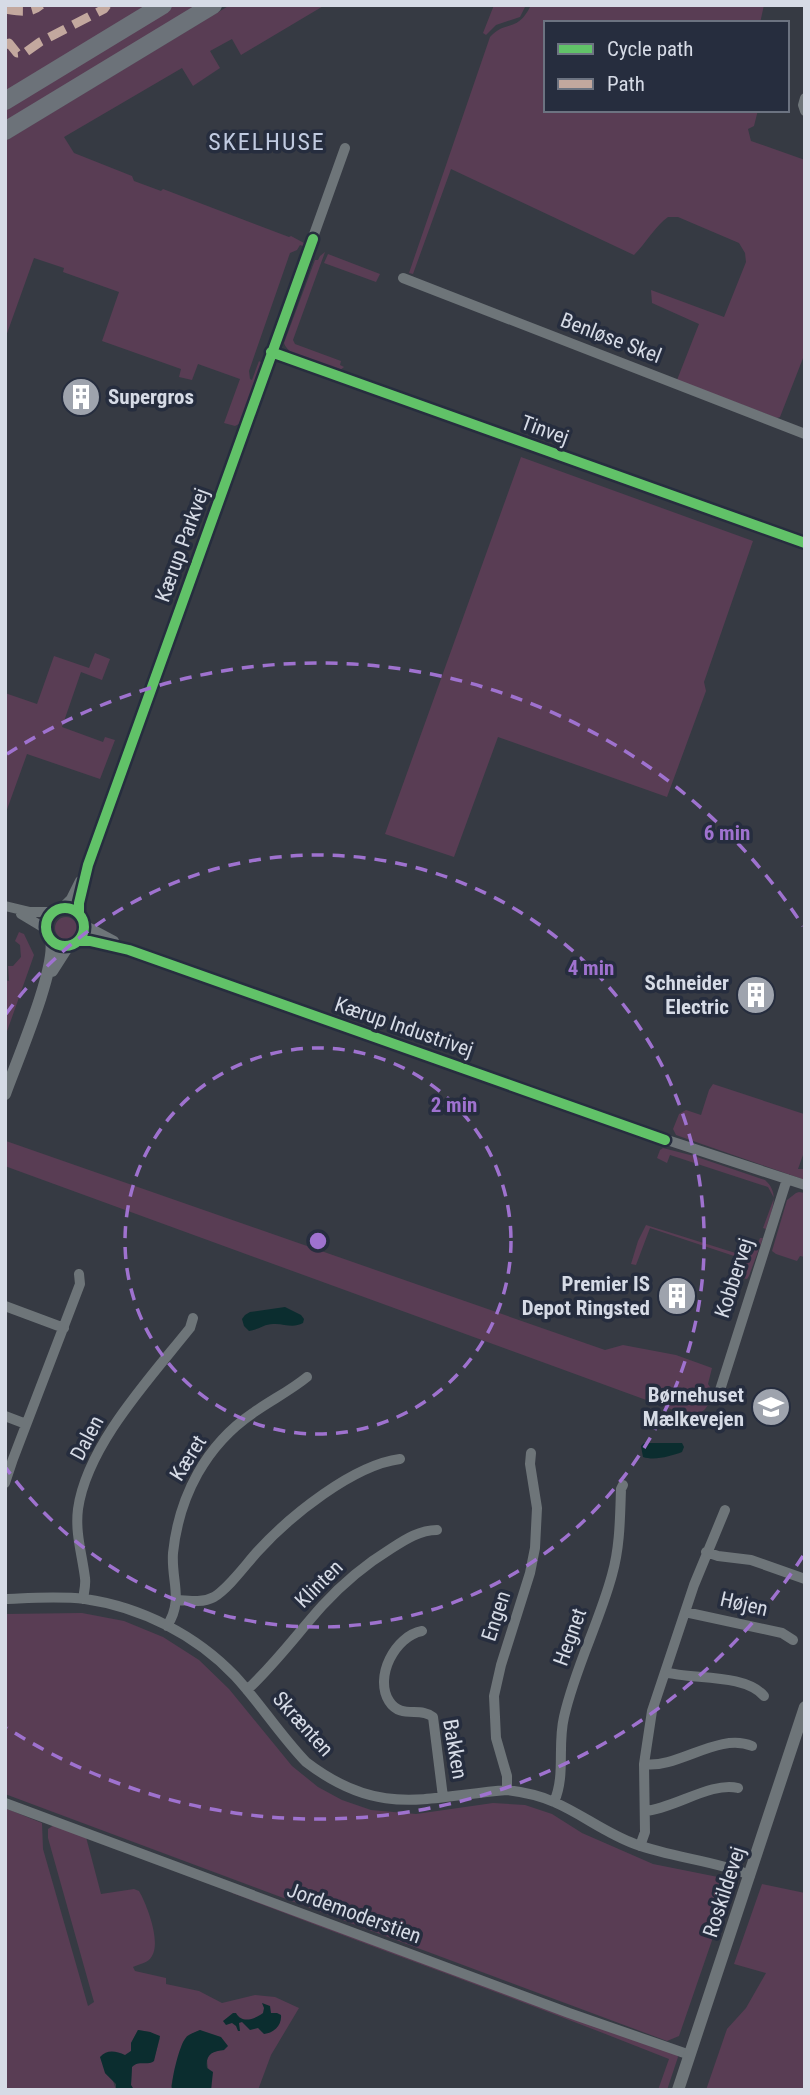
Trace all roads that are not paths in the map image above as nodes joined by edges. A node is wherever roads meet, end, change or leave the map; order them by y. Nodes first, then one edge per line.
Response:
1 (163, 5) edge
2 (213, 5) edge
3 (805, 98) edge
4 (5, 101) edge
5 (805, 111) edge
6 (5, 131) edge
7 (345, 148) dead end
8 (403, 278) dead end
9 (271, 352) junction
10 (805, 434) edge
11 (805, 543) edge
12 (88, 865) junction
13 (5, 906) edge
14 (58, 910) junction
15 (79, 914) junction
16 (84, 925) junction
17 (49, 935) junction
18 (73, 944) junction
19 (130, 950) junction
20 (44, 986) junction
21 (5, 1094) edge
22 (787, 1179) junction
23 (805, 1185) edge
24 (79, 1274) dead end
25 (5, 1306) edge
26 (193, 1318) dead end
27 (64, 1328) junction
28 (307, 1377) dead end
29 (720, 1390) dead end
30 (5, 1416) edge
31 (26, 1424) junction
32 (531, 1454) dead end
33 (400, 1459) dead end
34 (5, 1483) edge
35 (623, 1485) dead end
36 (725, 1510) dead end
37 (437, 1530) dead end
38 (706, 1552) junction
39 (805, 1578) edge
40 (5, 1599) edge
41 (83, 1599) junction
42 (177, 1600) junction
43 (685, 1612) junction
44 (167, 1626) junction
45 (422, 1631) dead end
46 (793, 1640) dead end
47 (665, 1672) junction
48 (247, 1690) junction
49 (764, 1696) dead end
50 (805, 1707) edge
51 (800, 1736) edge
52 (752, 1746) dead end
53 (644, 1763) junction
54 (738, 1788) dead end
55 (507, 1790) junction
56 (443, 1797) junction
57 (554, 1802) junction
58 (5, 1803) edge
59 (645, 1811) junction
60 (640, 1846) junction
61 (750, 1875) junction
62 (690, 2055) junction
63 (678, 2090) edge

1 - 4 highway
2 - 6 highway
3 - 5 street
7 - 9 street, Kærup Parkvej
8 - 10 street, Benløse Skel
9 - 11 street, Tinvej
9 - 12 street, Kærup Parkvej
12 - 14 street, Kærup Parkvej
12 - 15 street, Kærup Parkvej
13 - 14 street
13 - 17 street
14 - 15 street
14 - 17 street
15 - 16 street
16 - 18 street
16 - 19 street, Kærup Industrivej
17 - 18 street
17 - 20 street
18 - 19 street, Kærup Industrivej
18 - 20 street
19 - 22 street, Kærup Industrivej
20 - 21 street
22 - 23 street, Kærup Industrivej
22 - 29 street, Kobbervej
24 - 27 street
25 - 27 street
26 - 41 street, Dalen
27 - 31 street
28 - 42 street, Kæret
30 - 31 street
31 - 34 street
32 - 55 street, Engen
33 - 42 street
35 - 57 street, Hegnet
36 - 38 street, Højen
37 - 48 street, Klinten
38 - 39 street, Højen
38 - 43 street, Højen
40 - 41 street, Skrænten
41 - 44 street, Skrænten
42 - 44 street, Kæret
43 - 46 street, Højen
43 - 47 street, Højen
44 - 48 street, Skrænten
45 - 56 street, Bakken
47 - 49 street
47 - 53 street, Højen
48 - 56 street, Skrænten
50 - 51 street, Roskildevej
51 - 61 street, Roskildevej
52 - 53 street
53 - 59 street, Højen
54 - 59 street
55 - 56 street, Skrænten
55 - 57 street, Skrænten
57 - 60 street, Skrænten
58 - 62 street, Jordemoderstien
59 - 60 street, Højen
60 - 61 street, Skrænten
61 - 62 street, Roskildevej
62 - 63 street, Roskildevej

